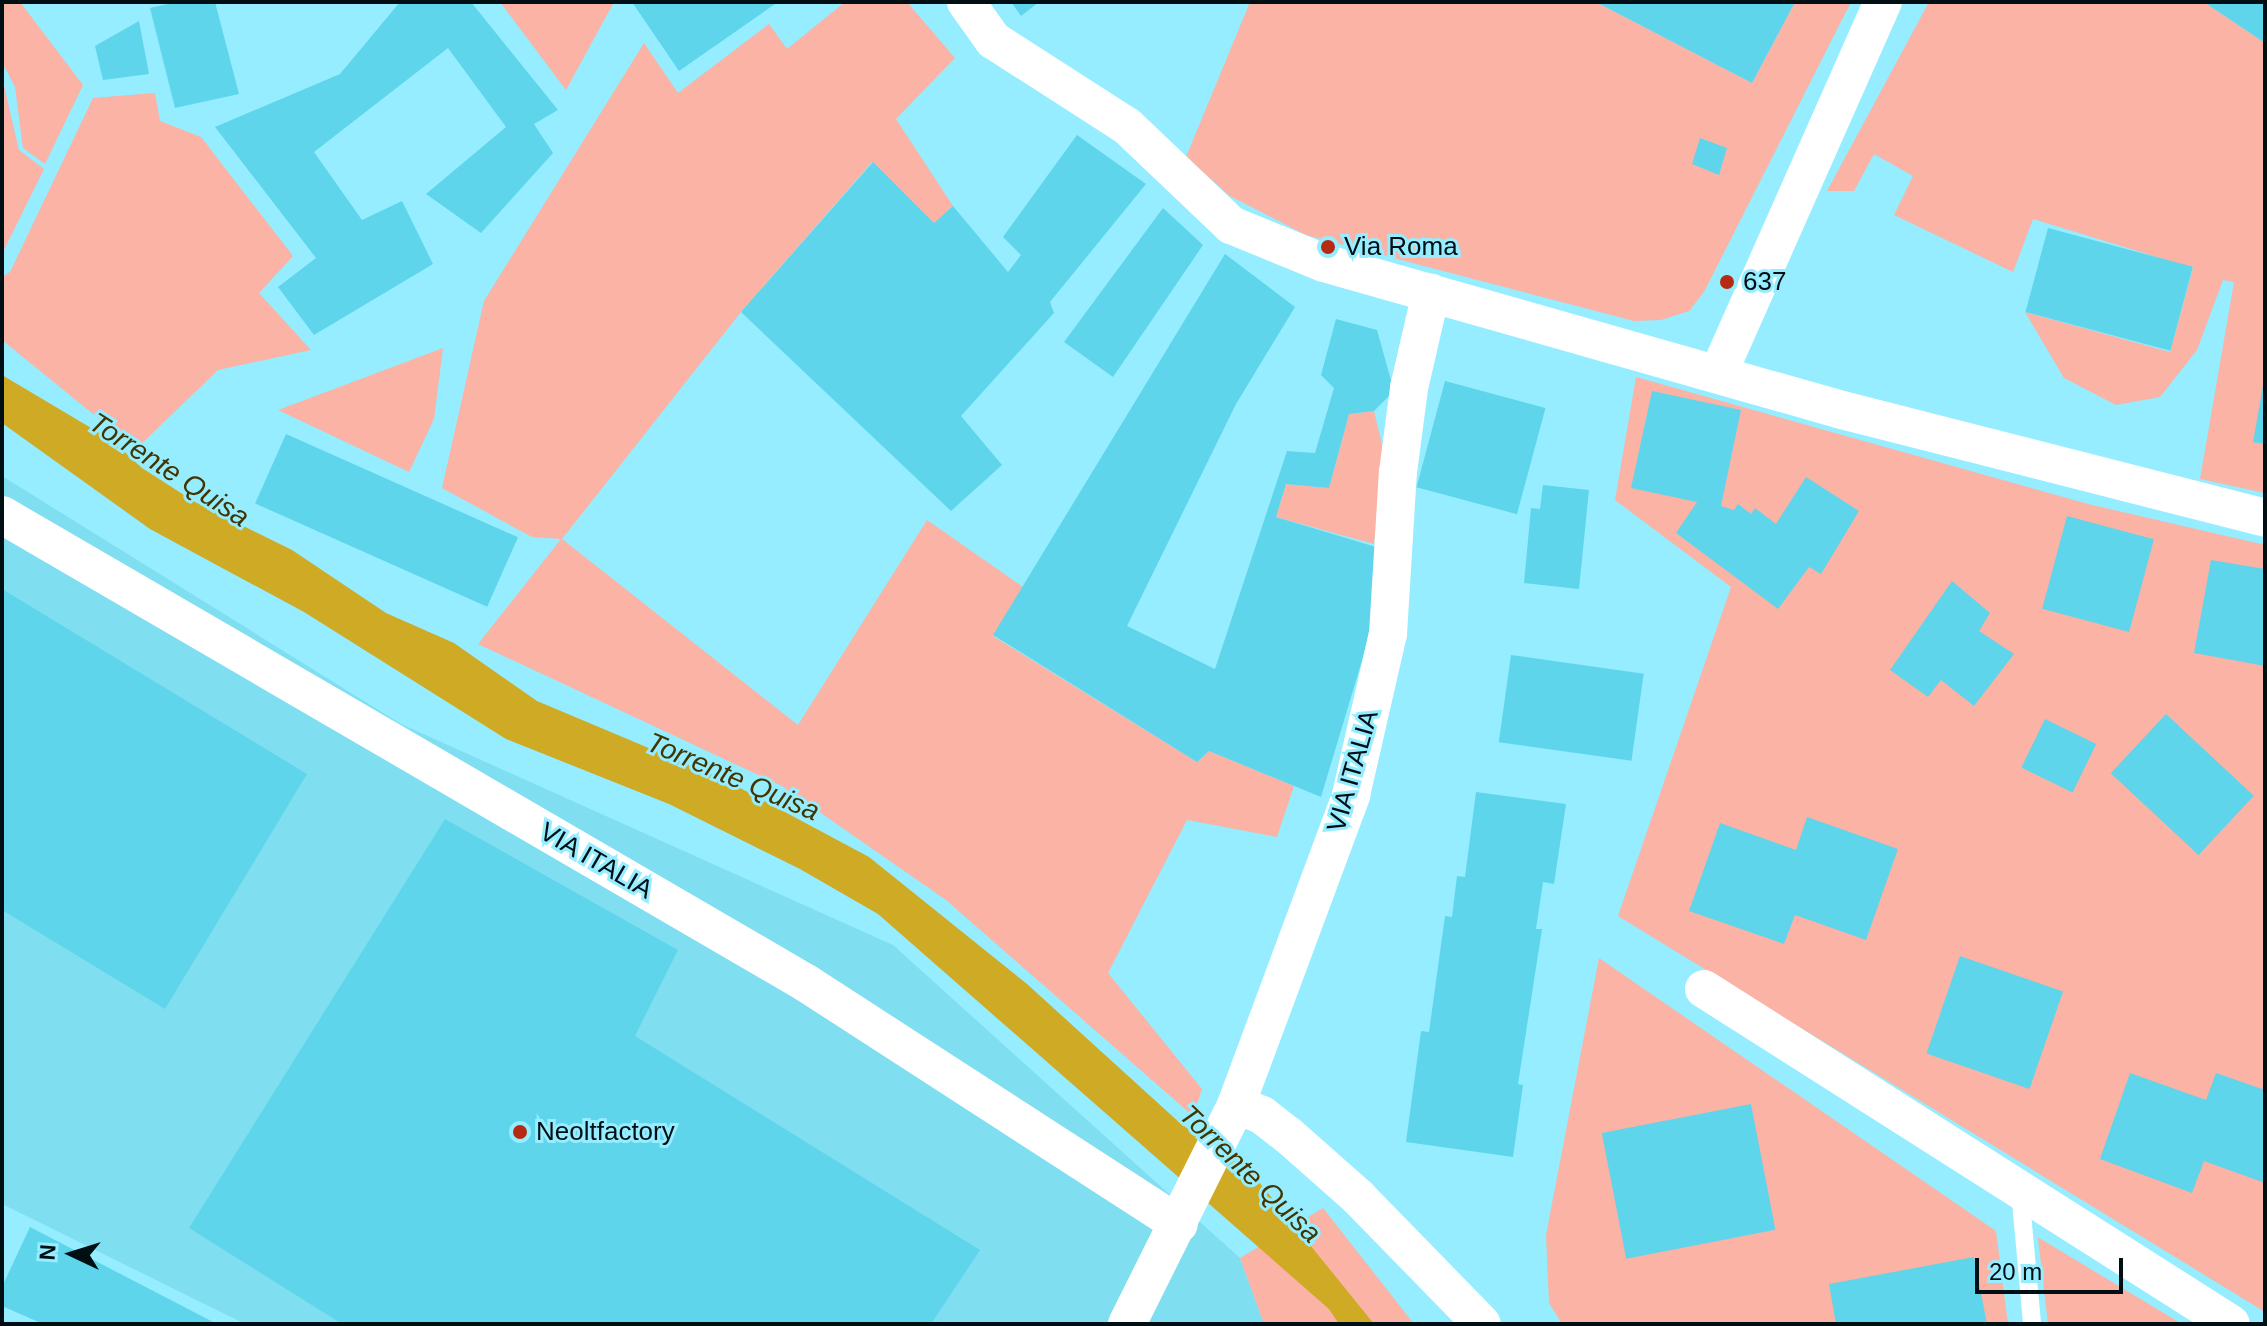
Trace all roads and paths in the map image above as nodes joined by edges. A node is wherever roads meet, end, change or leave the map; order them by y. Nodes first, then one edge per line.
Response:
1 (966, 2) edge
2 (1883, 2) edge
3 (1431, 293) junction
4 (1718, 374) junction
5 (2, 515) edge
6 (2265, 518) edge
7 (1704, 989) dead end
8 (1236, 1105) junction
9 (2020, 1191) junction
10 (1179, 1224) junction
11 (1127, 1324) edge
12 (1482, 1324) edge
13 (2032, 1324) edge
14 (2231, 1324) edge

1 - 3 street
2 - 4 street
3 - 4 street
3 - 8 street, VIA ITALIA
4 - 6 street
5 - 10 street, VIA ITALIA
7 - 9 street
8 - 10 street, VIA ITALIA
8 - 12 street
9 - 13 lane
9 - 14 street
10 - 11 street, VIA ITALIA

